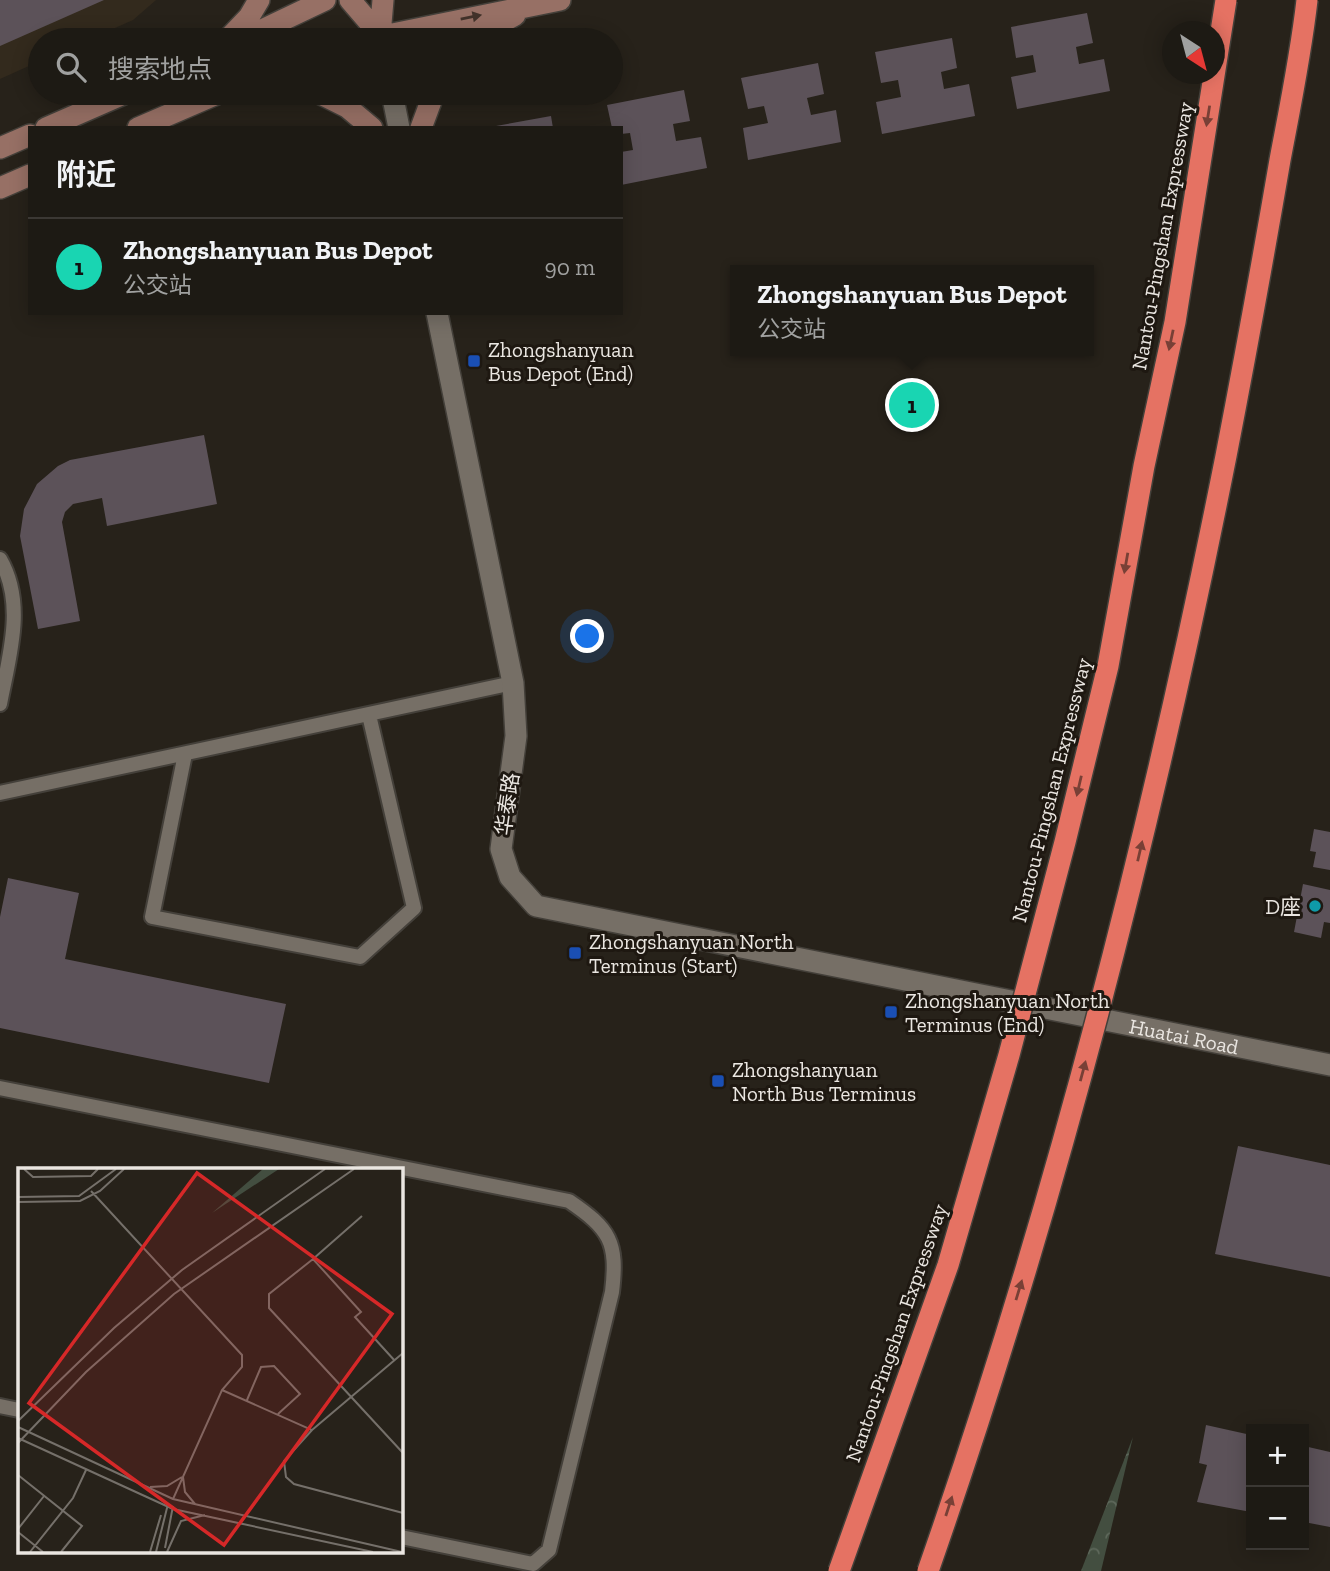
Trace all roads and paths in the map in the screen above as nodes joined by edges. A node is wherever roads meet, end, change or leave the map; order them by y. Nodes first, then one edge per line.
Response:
1 (259, 0) edge
2 (326, 0) edge
3 (350, 0) edge
4 (383, 0) edge
5 (560, 0) edge
6 (1226, 0) edge
7 (1307, 0) edge
8 (537, 4) junction
9 (238, 28) edge
10 (266, 28) edge
11 (368, 28) edge
12 (377, 28) edge
13 (426, 28) edge
14 (492, 28) edge
15 (99, 105) edge
16 (193, 105) edge
17 (343, 105) edge
18 (394, 105) edge
19 (430, 105) edge
20 (51, 126) edge
21 (143, 126) edge
22 (370, 126) edge
23 (399, 126) edge
24 (422, 126) edge
25 (28, 136) edge
26 (0, 148) edge
27 (28, 176) edge
28 (0, 188) edge
29 (437, 315) edge
30 (0, 559) edge
31 (513, 683) junction
32 (0, 704) edge
33 (369, 715) junction
34 (185, 754) junction
35 (0, 793) edge
36 (1330, 1065) edge
37 (0, 1088) edge
38 (0, 1406) edge
39 (18, 1410) edge
40 (402, 1537) edge
41 (532, 1567) edge
42 (839, 1571) edge
43 (928, 1571) edge

1 - 9 street
2 - 10 street
3 - 11 street
4 - 12 street
5 - 8 street
6 -> 42 highway, Nantou-Pingshan Expressway, bridge
43 -> 7 highway, bridge
13 -> 8 street
8 - 14 street
15 - 20 street
16 - 21 street
17 - 22 street
18 - 23 street
19 - 24 street
25 - 26 street
27 - 28 street
29 - 31 street, 华泰路
30 - 32 lane
31 - 33 lane
31 - 36 street, 华泰路
33 - 34 lane
33 - 34 lane
34 - 35 lane
37 - 41 lane
38 - 39 lane
40 - 41 lane

